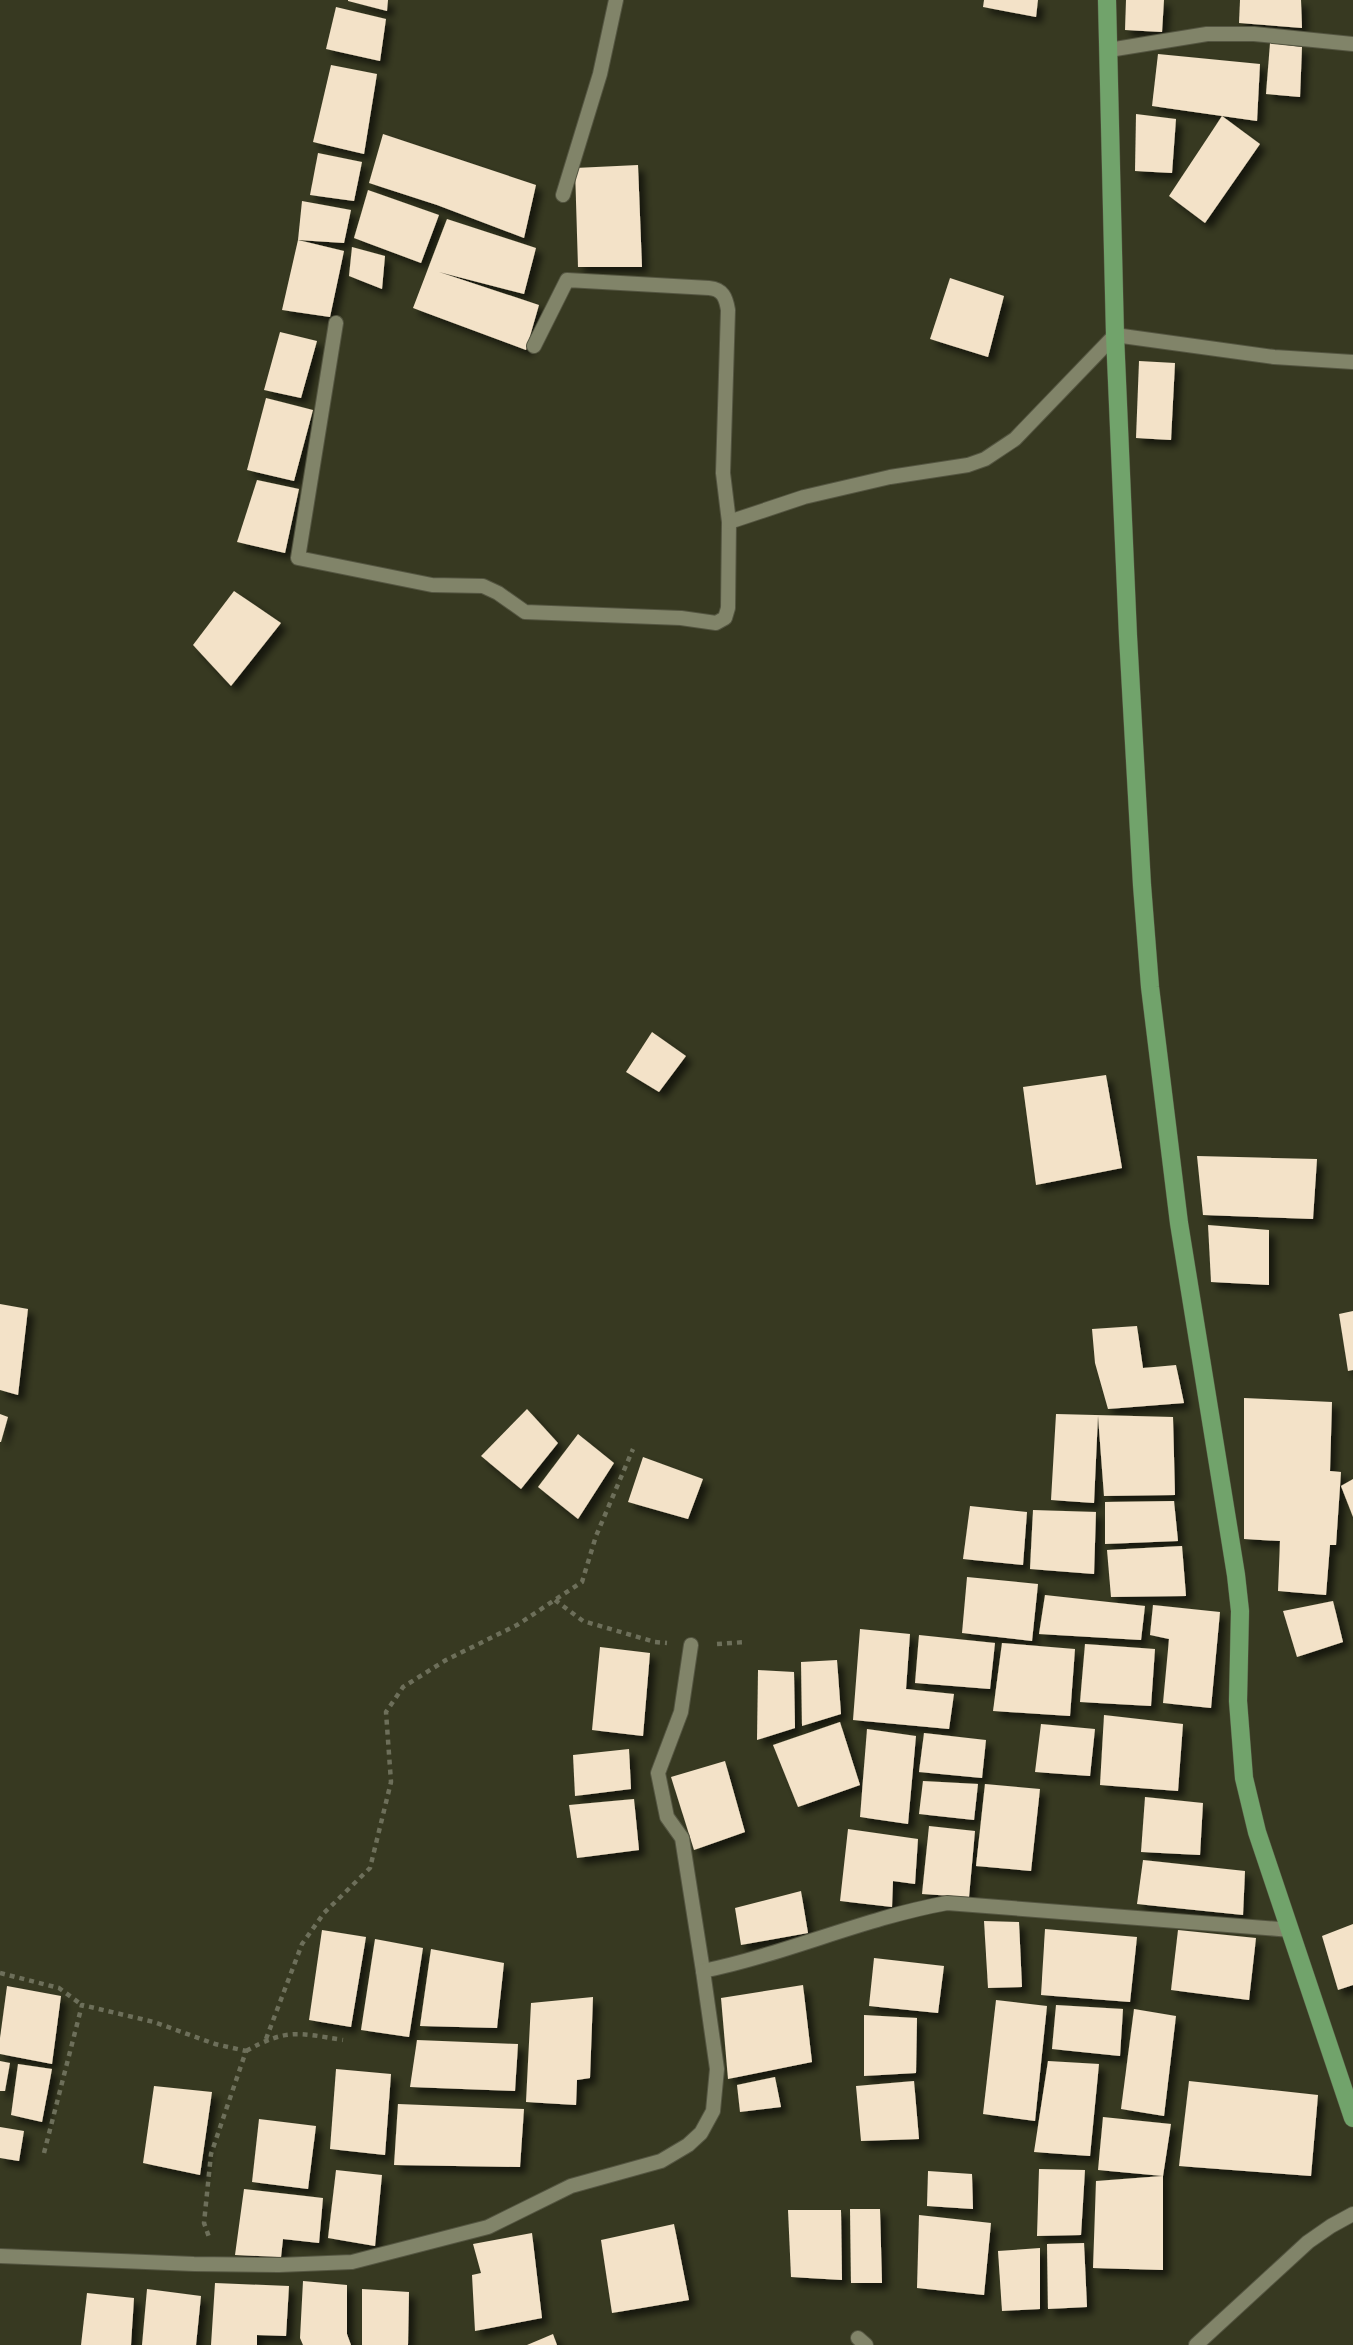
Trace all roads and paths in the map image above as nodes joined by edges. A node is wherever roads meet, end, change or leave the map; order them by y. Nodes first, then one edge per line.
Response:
1 (616, 0) edge
2 (1107, 0) edge
3 (1353, 44) edge
4 (1109, 50) junction
5 (563, 194) dead end
6 (335, 323) dead end
7 (1115, 335) junction
8 (534, 346) dead end
9 (1353, 362) edge
10 (729, 522) junction
11 (633, 1449) dead end
12 (555, 1600) junction
13 (746, 1642) dead end
14 (691, 1646) junction
15 (1291, 1930) junction
16 (703, 1971) junction
17 (0, 1973) edge
18 (82, 2005) junction
19 (267, 2039) junction
20 (343, 2040) dead end
21 (246, 2051) junction
22 (1353, 2118) edge
23 (44, 2153) dead end
24 (1353, 2214) edge
25 (0, 2256) edge
26 (218, 2264) junction
27 (1196, 2345) edge

1 - 5 street
2 - 4 main road
3 - 4 street
4 - 7 main road
6 - 10 street
7 - 9 street
7 - 10 street
7 - 15 main road
8 - 10 street
11 - 12 path
12 - 14 path
12 - 19 path
13 - 14 path
14 - 16 street
15 - 16 street
15 - 22 main road
16 - 26 street
17 - 18 path
18 - 21 path
18 - 23 path
19 - 20 path
19 - 21 path
21 - 26 path
24 - 27 street
25 - 26 street

